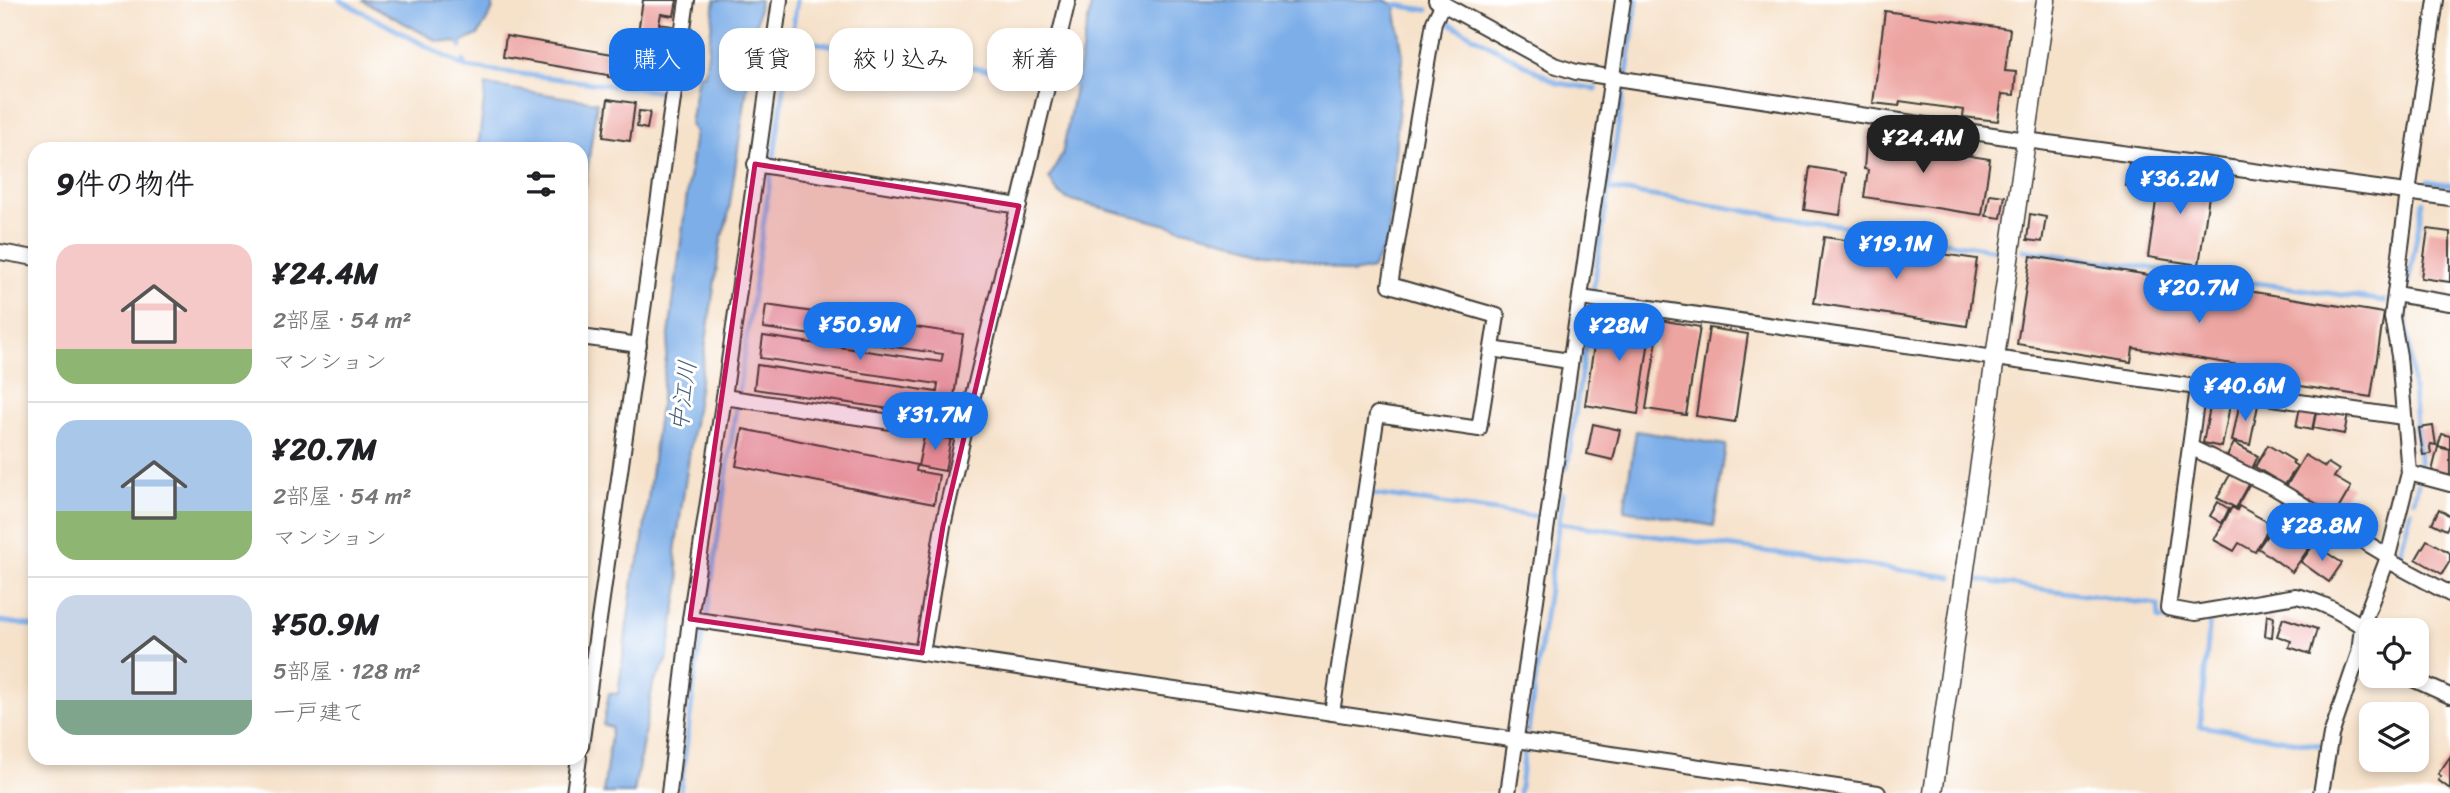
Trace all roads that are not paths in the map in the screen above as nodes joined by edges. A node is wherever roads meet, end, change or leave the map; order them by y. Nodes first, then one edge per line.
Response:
1 (687, 0) edge
2 (779, 0) edge
3 (1068, 0) edge
4 (1623, 0) edge
5 (2046, 0) edge
6 (2436, 0) edge
7 (1440, 1) edge
8 (1612, 78) junction
9 (2026, 140) junction
10 (755, 164) junction
11 (2408, 192) junction
12 (2450, 198) edge
13 (1019, 206) junction
14 (0, 252) edge
15 (28, 257) edge
16 (2395, 294) junction
17 (1581, 298) junction
18 (2450, 303) edge
19 (588, 338) edge
20 (639, 345) junction
21 (1492, 349) junction
22 (1995, 358) junction
23 (1569, 360) junction
24 (2198, 388) junction
25 (724, 397) junction
26 (2403, 417) junction
27 (964, 433) junction
28 (2190, 447) junction
29 (2409, 473) junction
30 (2450, 484) edge
31 (2388, 558) junction
32 (2450, 594) edge
33 (2365, 618) edge
34 (690, 619) junction
35 (2359, 624) edge
36 (922, 653) junction
37 (2359, 670) edge
38 (2429, 686) edge
39 (2450, 696) edge
40 (588, 698) edge
41 (1332, 713) junction
42 (1515, 741) junction
43 (578, 765) edge
44 (574, 793) edge
45 (669, 793) edge
46 (1508, 793) edge
47 (1878, 793) edge
48 (1933, 793) edge
49 (2321, 793) edge

1 - 20 street
2 - 10 street
3 - 13 street
4 - 8 street
5 - 9 street
6 - 11 street
7 - 8 street
7 - 21 street
8 - 9 street
8 - 17 street
9 - 11 street
9 - 22 street
10 - 13 street
10 - 25 street
11 - 12 street
11 - 16 street
13 - 27 street
14 - 15 street
16 - 18 street
16 - 26 street
17 - 22 street
17 - 23 street
19 - 20 street
20 - 40 street
21 - 23 street
21 - 41 street
22 - 24 street
22 - 48 street
23 - 42 street
24 - 26 street
24 - 28 street
25 - 27 street
25 - 34 street
26 - 29 street
27 - 36 street
28 - 31 street
28 - 35 street
29 - 30 street
29 - 31 street
31 - 32 street
31 - 33 street
34 - 36 street
34 - 45 street
36 - 41 street
37 - 49 street
38 - 39 street
41 - 42 street
42 - 46 street
42 - 47 street
43 - 44 street

